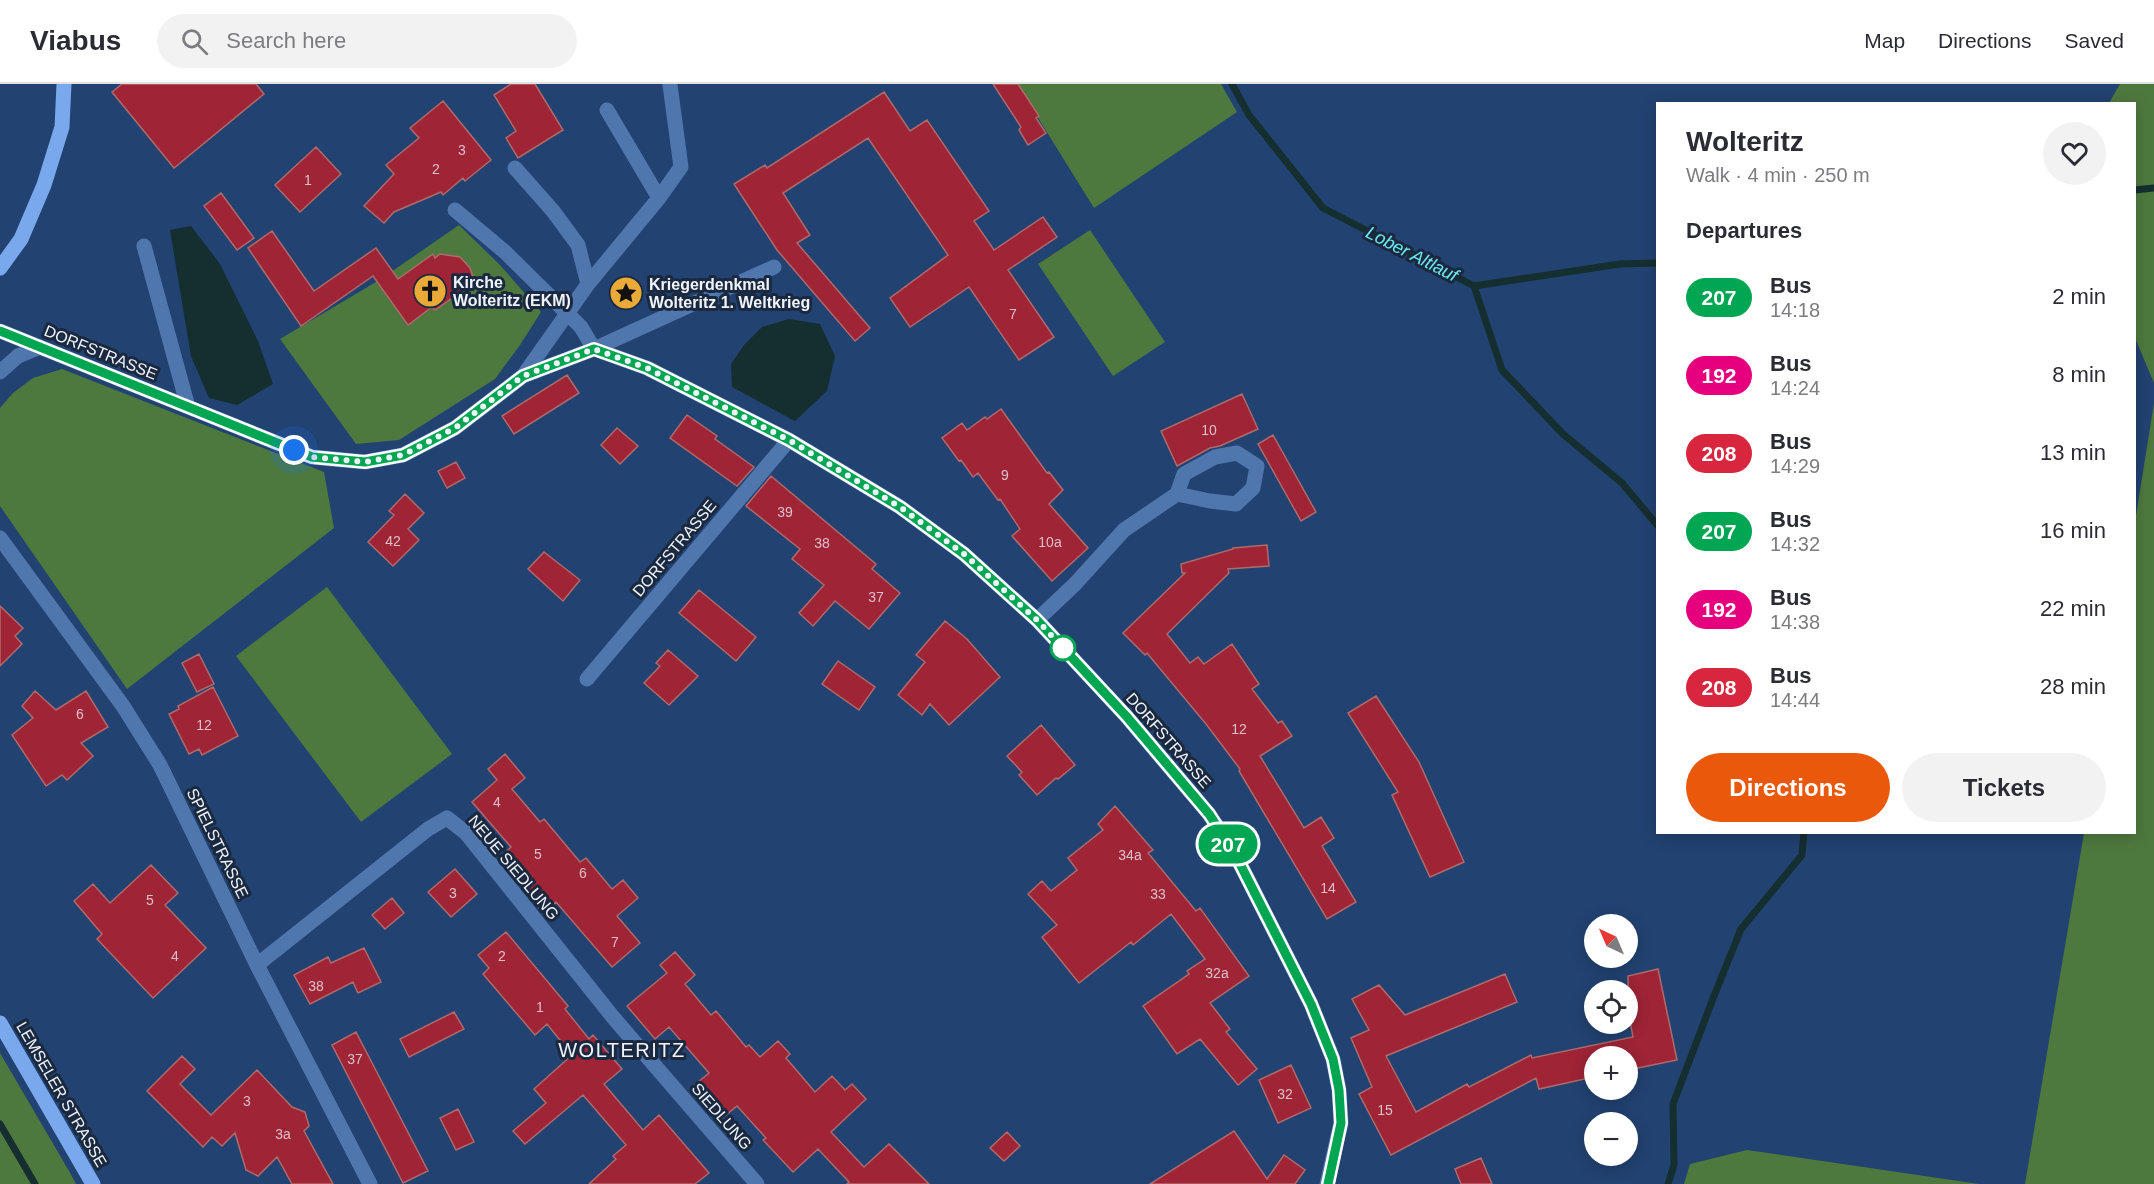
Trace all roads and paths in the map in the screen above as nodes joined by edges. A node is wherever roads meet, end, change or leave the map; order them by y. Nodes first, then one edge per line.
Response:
1 (64, 84) edge
2 (670, 86) dead end
3 (607, 110) dead end
4 (515, 168) dead end
5 (660, 198) junction
6 (455, 210) dead end
7 (144, 246) dead end
8 (774, 267) dead end
9 (0, 268) edge
10 (588, 284) junction
11 (566, 314) junction
12 (0, 331) edge
13 (40, 347) junction
14 (594, 349) junction
15 (0, 372) edge
16 (523, 376) junction
17 (188, 407) junction
18 (789, 440) junction
19 (1177, 494) junction
20 (0, 538) edge
21 (1037, 620) junction
22 (586, 679) dead end
23 (257, 965) junction
24 (612, 1016) joint
25 (0, 1023) edge
26 (93, 1184) edge
27 (370, 1184) edge
28 (757, 1184) edge
29 (1328, 1184) edge

1 - 9 main road
2 - 5 street
3 - 5 street
4 - 10 street
5 - 10 street
6 - 11 street
7 - 17 street, DORFSTRASSE
8 - 14 street, DORFSTRASSE
10 - 11 street
11 - 14 street
11 - 16 street
12 - 13 street, DORFSTRASSE
13 - 15 street
13 - 17 street, DORFSTRASSE
14 - 16 street, DORFSTRASSE
14 - 18 street, DORFSTRASSE
16 - 17 street, DORFSTRASSE
18 - 21 street, DORFSTRASSE
18 - 22 street, DORFSTRASSE
19 - 19 street
19 - 21 street
20 - 23 street, SPIELSTRASSE
21 - 29 street, DORFSTRASSE
23 - 24 street, NEUE SIEDLUNG
23 - 27 street, SPIELSTRASSE
24 - 28 street, SIEDLUNG
25 - 26 main road, LEMSELER STRASSE

